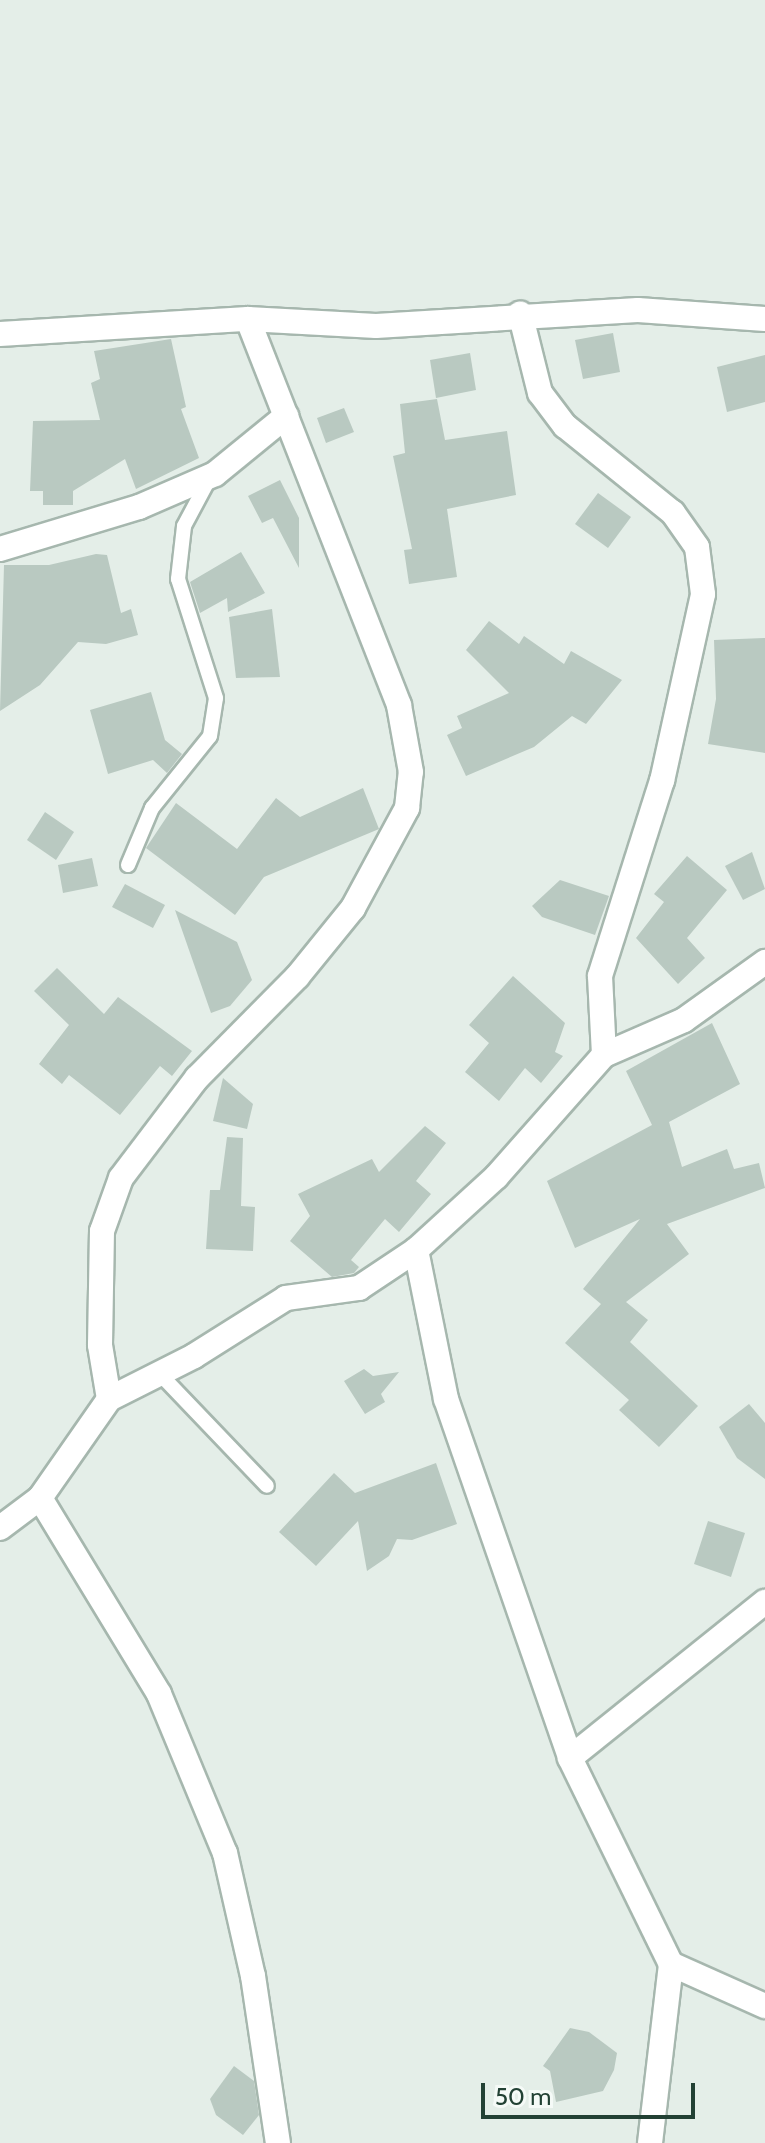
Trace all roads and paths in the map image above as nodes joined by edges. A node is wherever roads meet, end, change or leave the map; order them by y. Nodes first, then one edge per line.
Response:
1 (520, 313) junction
2 (248, 319) junction
3 (765, 319) edge
4 (0, 334) edge
5 (286, 416) junction
6 (215, 474) junction
7 (0, 549) edge
8 (128, 865) dead end
9 (765, 962) edge
10 (604, 1055) junction
11 (416, 1250) junction
12 (159, 1373) junction
13 (109, 1399) junction
14 (267, 1486) dead end
15 (40, 1498) junction
16 (0, 1528) edge
17 (765, 1602) edge
18 (570, 1758) junction
19 (671, 1964) junction
20 (765, 2006) edge
21 (278, 2143) edge
22 (650, 2143) edge

1 - 2 street
1 - 3 street
1 - 10 street
2 - 4 street
2 - 5 street
5 - 6 street
5 - 13 street
6 - 7 street
6 - 8 lane
9 - 10 street
10 - 11 street
11 - 12 street
11 - 18 street
12 - 13 street
12 - 14 lane
13 - 15 street
15 - 16 street
15 - 21 street
17 - 18 street
18 - 19 street
19 - 20 street
19 - 22 street

